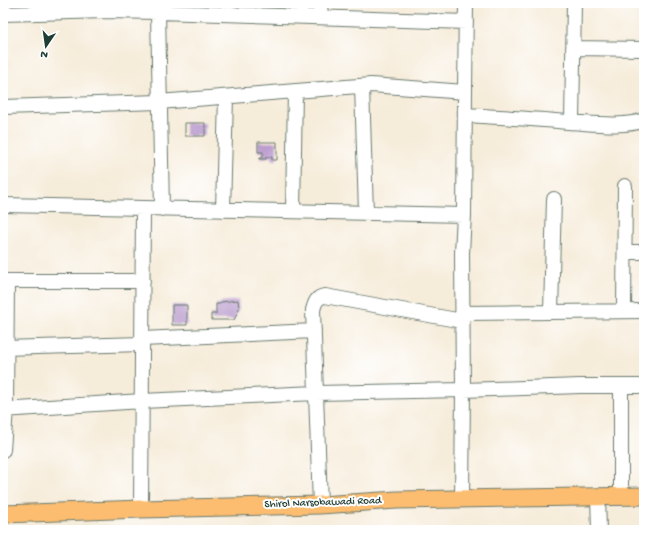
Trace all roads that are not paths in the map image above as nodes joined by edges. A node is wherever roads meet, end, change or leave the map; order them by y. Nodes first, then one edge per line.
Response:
1 (27, 3) edge
2 (320, 3) edge
3 (466, 3) edge
4 (574, 3) edge
5 (256, 9) edge
6 (158, 12) junction
7 (38, 13) junction
8 (3, 14) edge
9 (321, 17) junction
10 (466, 22) junction
11 (573, 48) junction
12 (644, 49) edge
13 (362, 86) junction
14 (296, 91) junction
15 (465, 92) junction
16 (226, 97) junction
17 (159, 102) junction
18 (3, 107) edge
19 (465, 115) junction
20 (644, 120) edge
21 (572, 122) junction
22 (625, 186) dead end
23 (554, 200) dead end
24 (3, 205) edge
25 (143, 208) junction
26 (162, 208) junction
27 (223, 210) junction
28 (293, 211) junction
29 (366, 213) junction
30 (464, 215) junction
31 (625, 252) junction
32 (644, 252) edge
33 (5, 281) edge
34 (143, 281) junction
35 (624, 311) junction
36 (644, 311) edge
37 (551, 312) junction
38 (462, 317) junction
39 (314, 331) junction
40 (142, 342) junction
41 (4, 348) edge
42 (620, 386) junction
43 (644, 386) edge
44 (463, 390) junction
45 (316, 393) junction
46 (142, 401) junction
47 (4, 410) edge
48 (3, 450) edge
49 (598, 496) junction
50 (621, 496) junction
51 (644, 496) edge
52 (462, 499) junction
53 (320, 505) junction
54 (141, 509) junction
55 (3, 514) edge
56 (599, 530) edge

1 - 7 street
2 - 9 street
3 - 10 street
4 - 11 street
5 - 6 street
5 - 9 street
6 - 7 street
6 - 17 street
7 - 8 street
9 - 10 street
10 - 15 street
11 - 12 street
11 - 21 street
13 - 14 street
13 - 15 street
13 - 29 street
14 - 16 street
14 - 28 street
15 - 19 street
16 - 17 street
16 - 27 street
17 - 18 street
17 - 26 street
19 - 21 street
19 - 30 street
20 - 21 street
22 - 31 street
23 - 37 street
24 - 25 street
25 - 26 street
25 - 34 street
26 - 27 street
27 - 28 street
28 - 29 street
29 - 30 street
30 - 38 street
31 - 32 street
31 - 35 street
33 - 34 street
33 - 41 street
34 - 40 street
35 - 36 street
35 - 37 street
37 - 38 street
38 - 39 street
38 - 44 street
39 - 40 street
39 - 45 street
40 - 41 street
40 - 46 street
41 - 47 street
42 - 43 street
42 - 44 street
42 - 50 street
44 - 45 street
44 - 52 street
45 - 46 street
45 - 53 street
46 - 47 street
46 - 54 street
47 - 48 street
49 - 50 main road, Shirol Narsobawadi Road
49 - 52 main road, Shirol Narsobawadi Road
49 - 56 street
50 - 51 main road, Shirol Narsobawadi Road
52 - 53 main road, Shirol Narsobawadi Road
53 - 54 main road, Shirol Narsobawadi Road
54 - 55 main road, Shirol Narsobawadi Road

